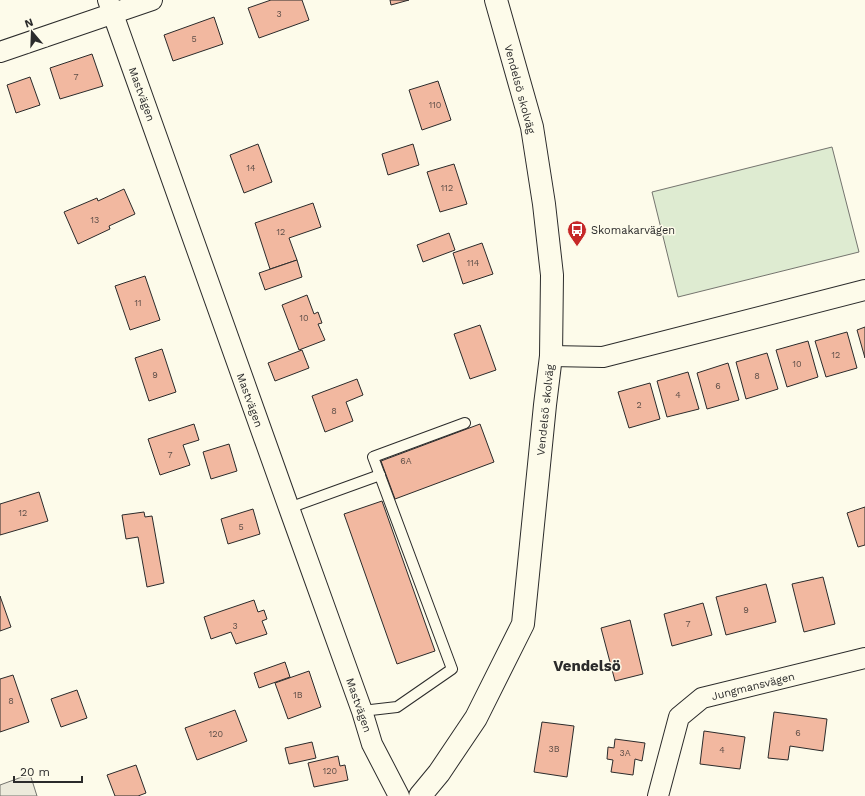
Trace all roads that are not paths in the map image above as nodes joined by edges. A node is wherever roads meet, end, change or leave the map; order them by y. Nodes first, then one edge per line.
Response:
1 (152, 0) edge
2 (496, 0) edge
3 (111, 7) edge
4 (0, 52) edge
5 (865, 290) edge
6 (551, 356) junction
7 (465, 423) dead end
8 (380, 475) junction
9 (289, 508) junction
10 (865, 658) edge
11 (362, 710) junction
12 (399, 796) edge
13 (420, 796) edge
14 (658, 796) edge

1 - 3 street
2 - 6 street, Vendelsö skolväg
3 - 4 street
3 - 9 street, Mastvägen
5 - 6 street
6 - 13 street, Vendelsö skolväg
7 - 8 lane
8 - 9 lane
8 - 11 lane
9 - 11 street, Mastvägen
10 - 14 street, Jungmansvägen
11 - 12 street, Mastvägen

